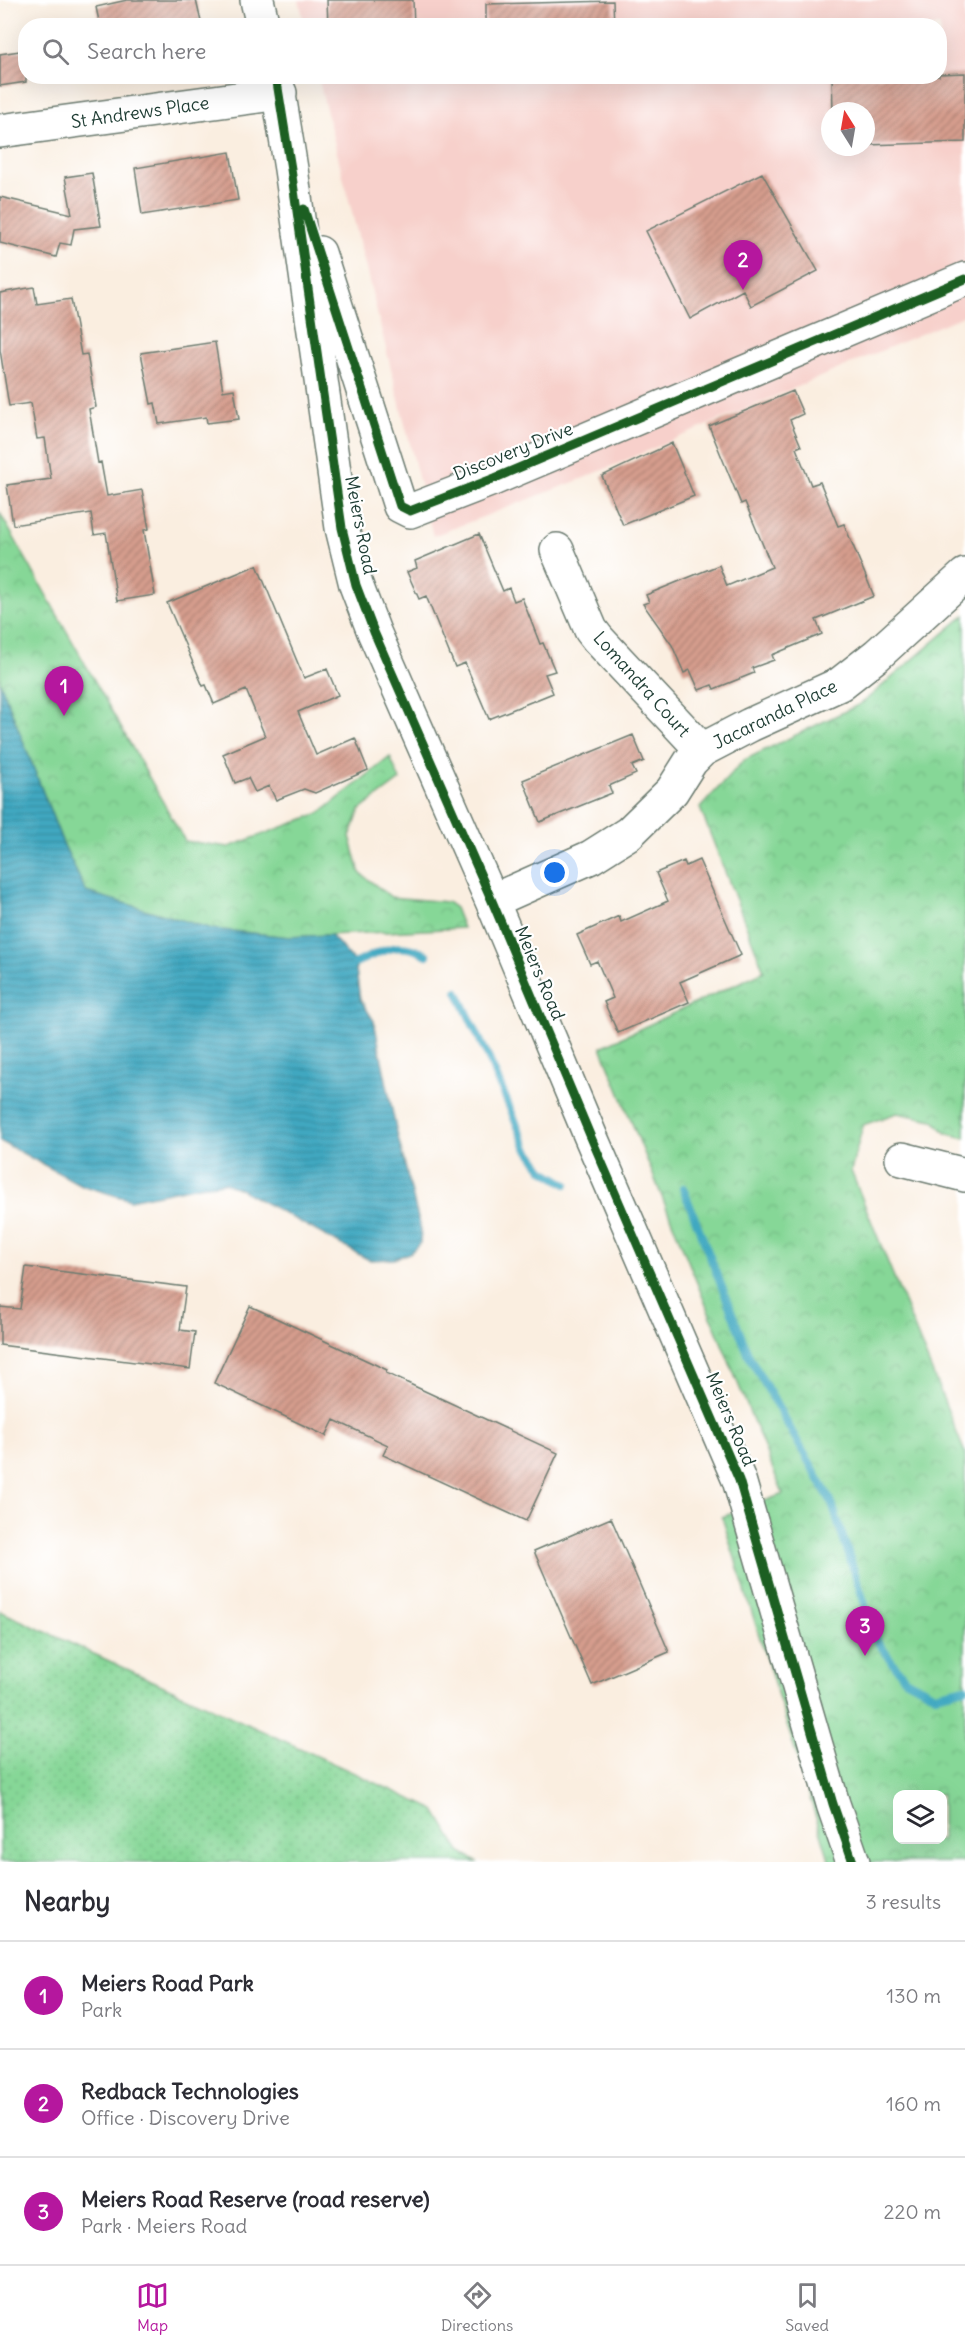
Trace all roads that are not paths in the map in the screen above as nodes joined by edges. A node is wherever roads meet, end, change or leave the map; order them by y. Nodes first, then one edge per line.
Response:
1 (257, 0) edge
2 (261, 18) edge
3 (278, 85) edge
4 (0, 131) edge
5 (291, 168) junction
6 (965, 279) edge
7 (557, 550) dead end
8 (965, 575) edge
9 (702, 750) junction
10 (492, 901) junction
11 (902, 1159) dead end
12 (965, 1175) edge
13 (853, 1862) edge

1 - 2 street
3 - 4 street, St Andrews Place
3 - 5 street, Meiers Road
5 - 6 street, Discovery Drive
5 - 10 street, Meiers Road
7 - 9 street, Lomandra Court
8 - 9 street, Jacaranda Place
9 - 10 street, Jacaranda Place
10 - 13 street, Meiers Road
11 - 12 street

